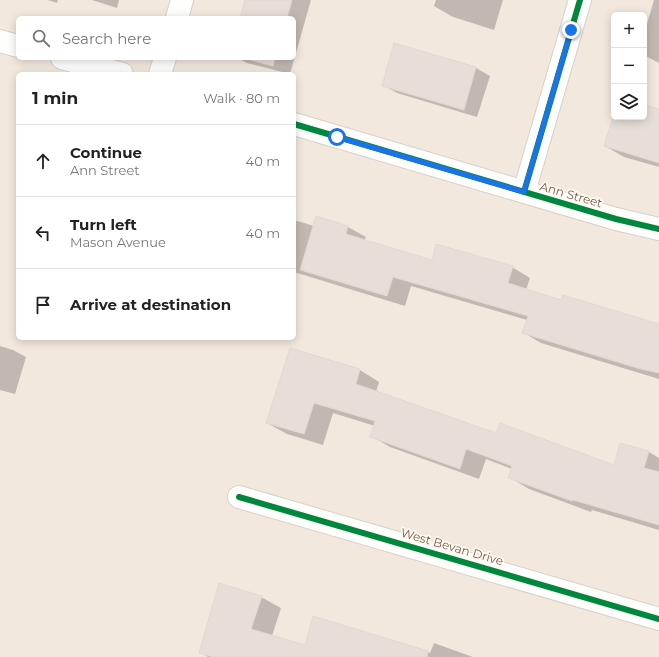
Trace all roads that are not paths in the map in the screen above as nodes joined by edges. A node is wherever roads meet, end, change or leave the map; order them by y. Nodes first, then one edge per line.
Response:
1 (182, 0) edge
2 (580, 0) edge
3 (177, 16) edge
4 (0, 41) edge
5 (16, 45) edge
6 (70, 60) edge
7 (164, 60) edge
8 (114, 72) edge
9 (161, 72) edge
10 (296, 125) edge
11 (524, 192) junction
12 (659, 229) edge
13 (239, 497) dead end
14 (659, 618) edge

1 - 3 street
2 - 11 street
4 - 5 street
6 - 8 street
7 - 9 street
10 - 11 street, Ann Street
11 - 12 street, Ann Street
13 - 14 street, West Bevan Drive

